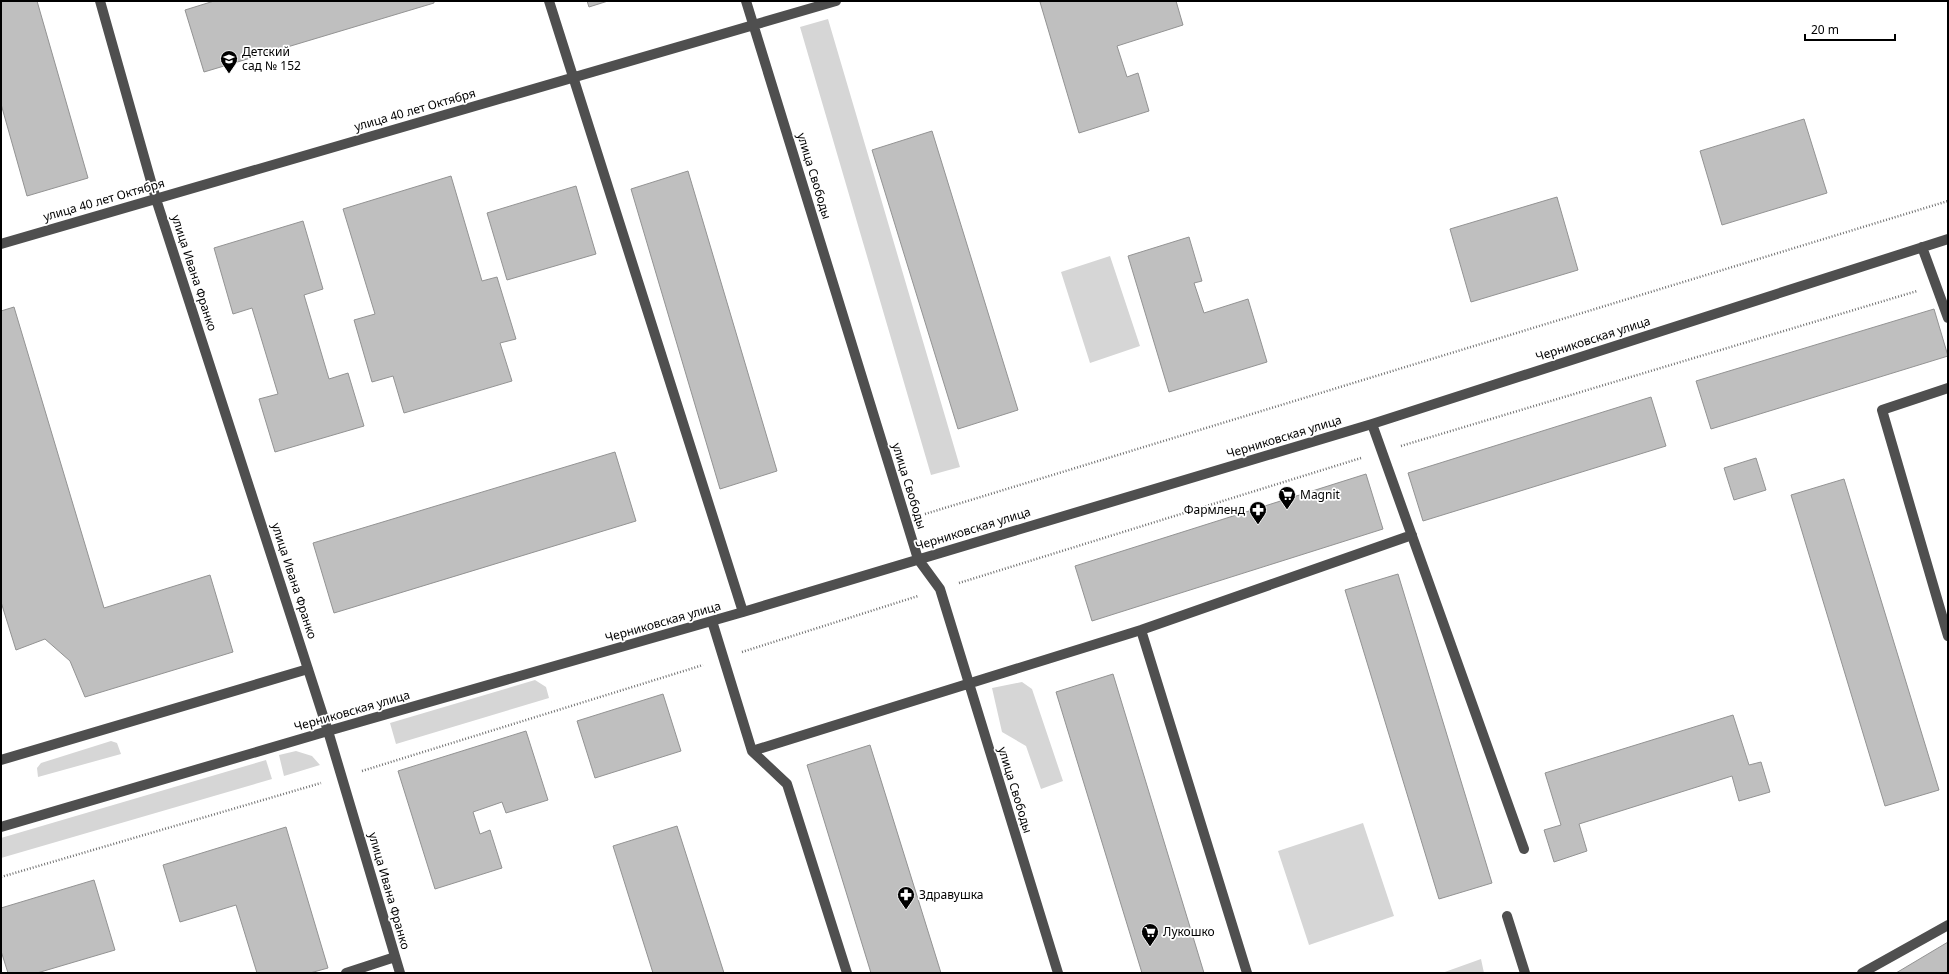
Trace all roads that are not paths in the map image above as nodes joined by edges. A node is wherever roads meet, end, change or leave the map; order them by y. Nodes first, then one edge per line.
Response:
1 (100, 1) edge
2 (549, 1) edge
3 (746, 1) edge
4 (836, 1) edge
5 (753, 25) junction
6 (573, 77) junction
7 (156, 199) junction
8 (1948, 239) edge
9 (1, 244) edge
10 (1922, 246) junction
11 (1948, 318) edge
12 (1948, 388) edge
13 (1372, 424) junction
14 (1412, 534) junction
15 (918, 559) junction
16 (743, 612) junction
17 (712, 621) junction
18 (1141, 630) junction
19 (1948, 636) edge
20 (308, 669) junction
21 (969, 683) junction
22 (328, 731) junction
23 (752, 751) junction
24 (1, 760) edge
25 (1, 827) edge
26 (1524, 849) dead end
27 (1507, 916) dead end
28 (1948, 925) edge
29 (395, 957) junction
30 (346, 973) edge
31 (400, 973) edge
32 (847, 973) edge
33 (1058, 973) edge
34 (1247, 973) edge
35 (1525, 973) edge
36 (1862, 973) edge

1 - 7 street, улица Ивана Франко
2 - 6 street
3 - 5 street, улица Свободы
4 - 5 street, улица 40 лет Октября
5 - 6 street, улица 40 лет Октября
5 - 15 street, улица Свободы
6 - 7 street, улица 40 лет Октября
6 - 16 street
7 - 9 street, улица 40 лет Октября
7 - 20 street, улица Ивана Франко
8 - 10 street, Черниковская улица
10 - 11 street
10 - 13 street, Черниковская улица
12 - 19 street
13 - 14 street
13 - 15 street, Черниковская улица
14 - 18 street
14 - 26 street
15 - 16 street, Черниковская улица
15 - 21 street, улица Свободы
16 - 17 street, Черниковская улица
17 - 22 street, Черниковская улица
17 - 23 street
18 - 21 street
18 - 34 street
20 - 22 street, улица Ивана Франко
20 - 24 street
21 - 23 street
21 - 33 street, улица Свободы
22 - 25 street, Черниковская улица
22 - 29 street, улица Ивана Франко
23 - 32 street
27 - 35 street
28 - 36 street
29 - 30 street
29 - 31 street, улица Ивана Франко

